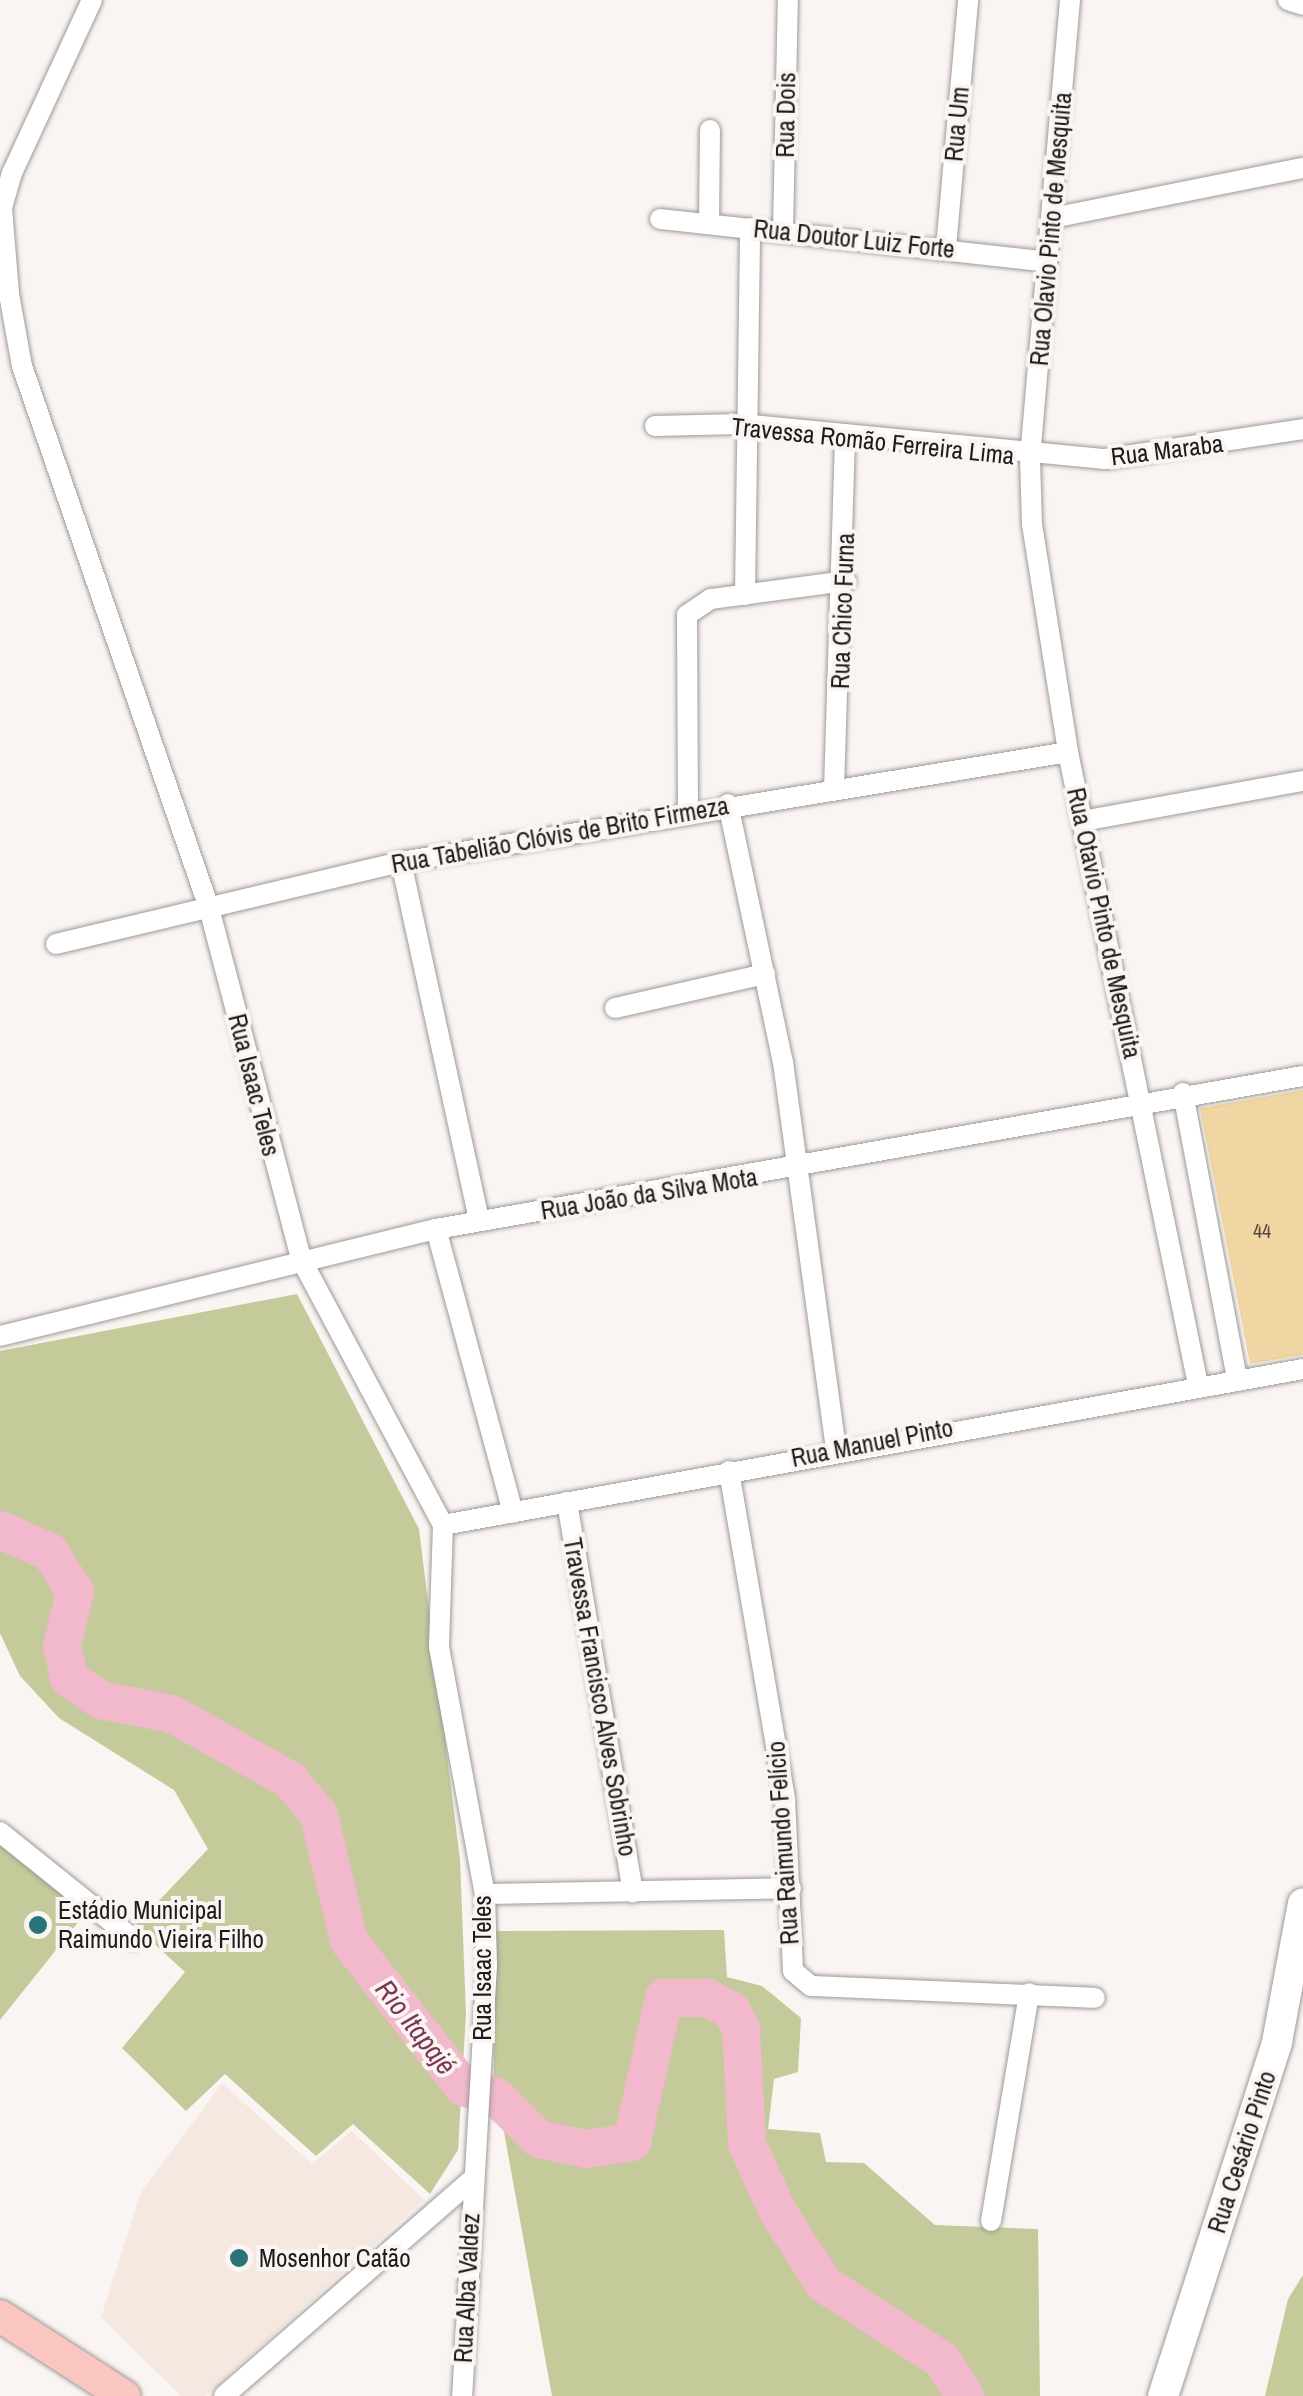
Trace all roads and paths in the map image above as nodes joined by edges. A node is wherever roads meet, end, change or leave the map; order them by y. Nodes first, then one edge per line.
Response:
1 (92, 0) edge
2 (788, 0) edge
3 (968, 0) edge
4 (1070, 0) edge
5 (1288, 0) edge
6 (1303, 5) edge
7 (710, 130) dead end
8 (1303, 168) edge
9 (1, 201) edge
10 (1052, 218) junction
11 (660, 219) dead end
12 (710, 224) junction
13 (750, 228) junction
14 (784, 231) junction
15 (946, 248) junction
16 (1048, 262) junction
17 (740, 424) junction
18 (655, 426) dead end
19 (1303, 430) edge
20 (845, 434) junction
21 (1030, 458) junction
22 (846, 581) junction
23 (745, 595) junction
24 (1068, 752) junction
25 (1303, 780) edge
26 (834, 789) junction
27 (728, 804) junction
28 (688, 810) junction
29 (1082, 822) junction
30 (401, 862) junction
31 (209, 908) junction
32 (56, 944) dead end
33 (764, 974) junction
34 (615, 1008) dead end
35 (1303, 1076) edge
36 (1184, 1093) junction
37 (1140, 1100) junction
38 (796, 1170) junction
39 (479, 1221) junction
40 (436, 1229) junction
41 (302, 1258) junction
42 (0, 1336) edge
43 (1303, 1369) edge
44 (1236, 1378) junction
45 (1198, 1385) junction
46 (836, 1448) junction
47 (729, 1471) junction
48 (567, 1502) junction
49 (513, 1512) junction
50 (443, 1525) junction
51 (0, 1832) edge
52 (791, 1888) junction
53 (633, 1892) junction
54 (485, 1894) junction
55 (1303, 1904) edge
56 (133, 1939) dead end
57 (1029, 1993) junction
58 (1095, 1998) dead end
59 (472, 2180) junction
60 (991, 2222) dead end
61 (0, 2316) edge
62 (124, 2396) edge
63 (224, 2396) edge
64 (462, 2396) edge
65 (1162, 2396) edge

1 - 9 street, Rua Isaac Teles
2 - 14 street, Rua Dois
3 - 15 street, Rua Um
4 - 10 street, Rua Olavio Pinto de Mesquita
5 - 6 street
7 - 12 street
8 - 10 street
9 - 31 street, Rua Isaac Teles
10 - 16 street, Rua Olavio Pinto de Mesquita
11 - 12 street, Rua Doutor Luiz Forte
12 - 13 street, Rua Doutor Luiz Forte
13 - 14 street, Rua Doutor Luiz Forte
13 - 17 street
14 - 15 street, Rua Doutor Luiz Forte
15 - 16 street, Rua Doutor Luiz Forte
16 - 21 street, Rua Olavio Pinto de Mesquita
17 - 18 street, Travessa Romão Ferreira Lima
17 - 20 street, Travessa Romão Ferreira Lima
17 - 23 street
19 - 21 street, Rua Maraba
20 - 21 street, Travessa Romão Ferreira Lima
20 - 22 street, Rua Chico Furna
21 - 24 street, Rua Otavio Pinto de Mesquita
22 - 23 street
22 - 26 street, Rua Chico Furna
23 - 28 street
24 - 26 street, Rua Tabelião Clóvis de Brito Firmeza
24 - 29 street, Rua Otavio Pinto de Mesquita
25 - 29 street
26 - 27 street, Rua Tabelião Clóvis de Brito Firmeza
27 - 28 street, Rua Tabelião Clóvis de Brito Firmeza
27 - 33 street
28 - 30 street, Rua Tabelião Clóvis de Brito Firmeza
29 - 37 street, Rua Otavio Pinto de Mesquita
30 - 31 street, Rua Tabelião Clóvis de Brito Firmeza
30 - 39 street
31 - 32 street, Rua Tabelião Clóvis de Brito Firmeza
31 - 41 street, Rua Isaac Teles
33 - 34 street
33 - 38 street
35 - 36 street, Rua João da Silva Mota
36 - 37 street, Rua João da Silva Mota
36 - 44 street
37 - 38 street, Rua João da Silva Mota
37 - 45 street, Rua Otavio Pinto de Mesquita
38 - 39 street, Rua João da Silva Mota
38 - 46 street
39 - 40 street, Rua João da Silva Mota
40 - 41 street, Rua João da Silva Mota
40 - 49 street
41 - 42 street, Rua João da Silva Mota
41 - 50 street, Rua Isaac Teles
43 - 44 street, Rua Manuel Pinto
44 - 45 street, Rua Manuel Pinto
45 - 46 street, Rua Manuel Pinto
46 - 47 street, Rua Manuel Pinto
47 - 48 street, Rua Manuel Pinto
47 - 52 street, Rua Raimundo Felício
48 - 49 street, Rua Manuel Pinto
48 - 53 street, Travessa Francisco Alves Sobrinho
49 - 50 street, Rua Manuel Pinto
50 - 54 street, Rua Isaac Teles
51 - 56 street
52 - 53 street
52 - 57 street, Rua Raimundo Felício
53 - 54 street
54 - 59 street, Rua Isaac Teles
55 - 65 street, Rua Cesário Pinto
57 - 58 street, Rua Raimundo Felício
57 - 60 street
59 - 63 street
59 - 64 street, Rua Alba Valdez
61 - 62 main road

